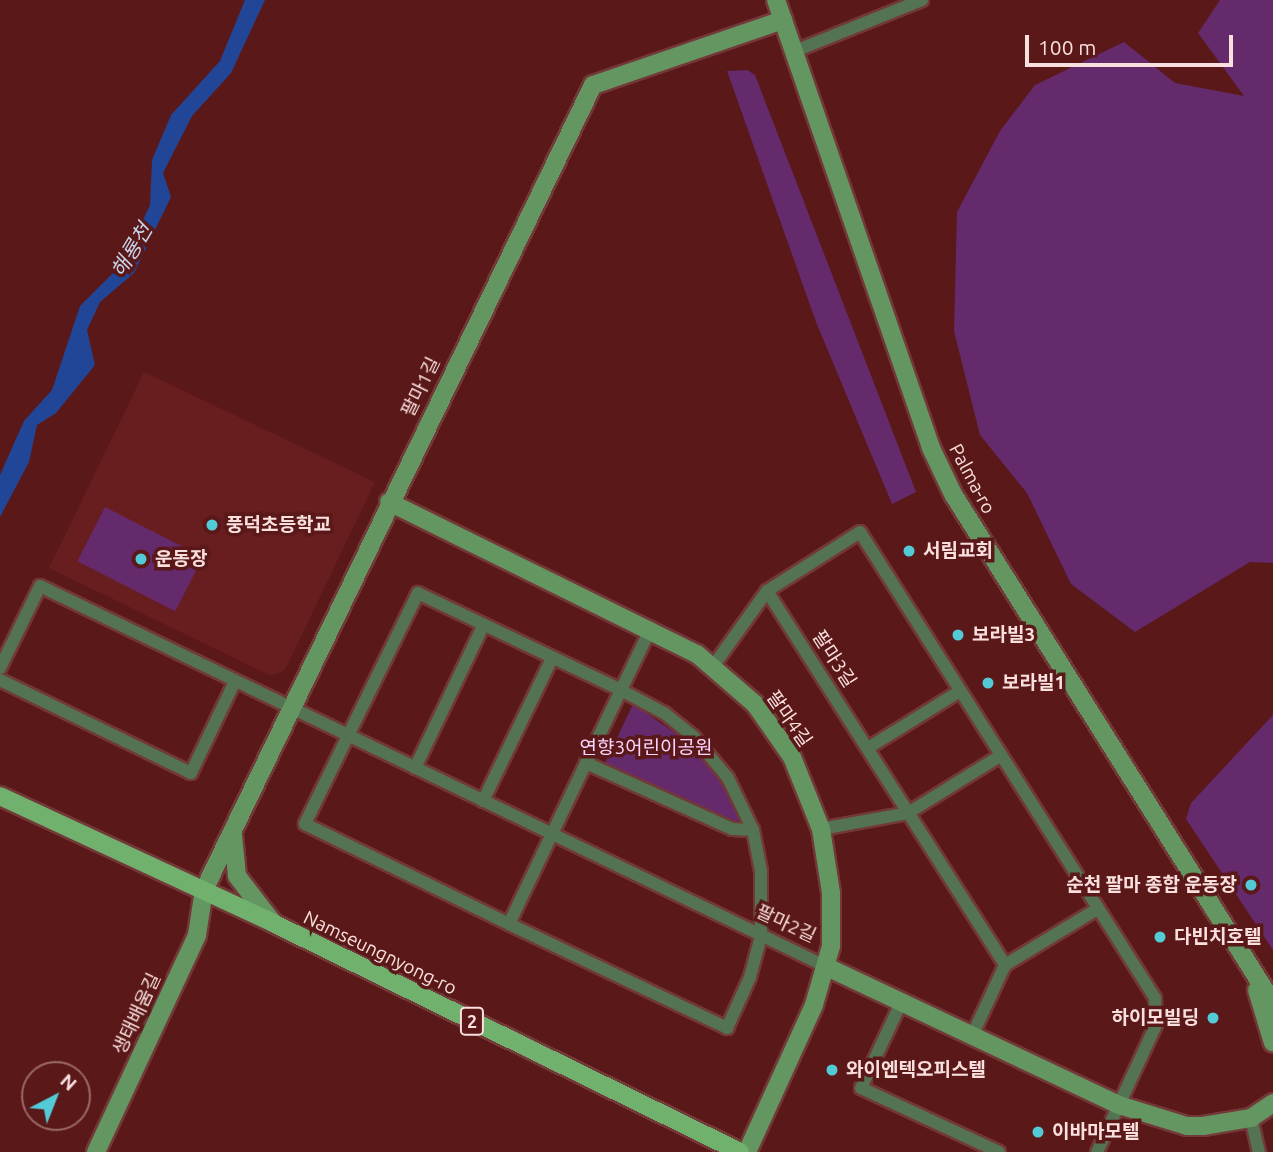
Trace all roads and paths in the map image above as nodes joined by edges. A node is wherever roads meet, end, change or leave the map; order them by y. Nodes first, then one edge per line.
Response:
1 (776, 0) edge
2 (922, 0) edge
3 (783, 20) junction
4 (795, 51) junction
5 (389, 502) junction
6 (767, 591) junction
7 (483, 626) junction
8 (651, 628) junction
9 (552, 658) junction
10 (714, 665) junction
11 (0, 668) edge
12 (0, 680) edge
13 (235, 681) junction
14 (621, 690) junction
15 (960, 691) junction
16 (291, 708) junction
17 (348, 736) junction
18 (868, 748) junction
19 (1000, 756) junction
20 (586, 763) junction
21 (415, 768) junction
22 (0, 796) edge
23 (483, 801) junction
24 (908, 813) junction
25 (234, 826) junction
26 (821, 829) junction
27 (753, 830) junction
28 (552, 834) junction
29 (204, 890) junction
30 (1097, 909) junction
31 (273, 923) junction
32 (509, 924) junction
33 (761, 936) junction
34 (1004, 965) junction
35 (1249, 966) junction
36 (828, 967) junction
37 (1273, 986) edge
38 (901, 1003) junction
39 (1273, 1003) edge
40 (971, 1038) junction
41 (1273, 1042) edge
42 (1273, 1088) edge
43 (1119, 1105) junction
44 (1265, 1111) edge
45 (96, 1152) edge
46 (740, 1152) edge
47 (747, 1152) edge
48 (999, 1152) edge
49 (1097, 1152) edge
50 (1259, 1152) edge

1 - 3 street, Palma-ro
2 - 4 street
3 - 4 street, Palma-ro
3 - 5 street, 팔마1길
4 - 35 street, Palma-ro
5 - 8 street, 팔마4길
5 - 16 street, 팔마1길
6 - 10 street
6 - 15 street
6 - 18 street, 팔마3길
7 - 9 street
7 - 17 street
7 - 21 street
8 - 10 street, 팔마4길
8 - 14 street
9 - 14 street
9 - 23 street
10 - 26 street, 팔마4길
11 - 13 street, 팔마2길
12 - 13 street
13 - 16 street, 팔마2길
14 - 20 street
14 - 27 street
15 - 18 street
15 - 19 street
16 - 17 street, 팔마2길
16 - 25 street, 팔마1길
17 - 21 street, 팔마2길
17 - 32 street
18 - 24 street, 팔마3길
19 - 24 street
19 - 30 street
20 - 27 street
20 - 28 street
21 - 23 street, 팔마2길
22 - 29 main road, Namseungnyong-ro / 2
23 - 28 street, 팔마2길
24 - 26 street
24 - 34 street, 팔마3길
25 - 29 street, 팔마1길
25 - 31 street
26 - 36 street, 팔마4길
27 - 33 street
28 - 32 street
28 - 33 street, 팔마2길
29 - 31 main road, Namseungnyong-ro / 2
29 - 45 street, 생태배움길
30 - 34 street
30 - 43 street
31 - 46 main road, Namseungnyong-ro / 2
32 - 33 street
33 - 36 street, 팔마2길
34 - 40 street
35 - 37 street
35 - 39 street, Palma-ro
35 - 41 street
36 - 38 street, 팔마2길
36 - 47 street, 팔마4길
38 - 40 street, 팔마2길
38 - 48 street
40 - 43 street, 팔마2길
42 - 44 street
43 - 44 street, 팔마2길
43 - 49 street
44 - 50 street

